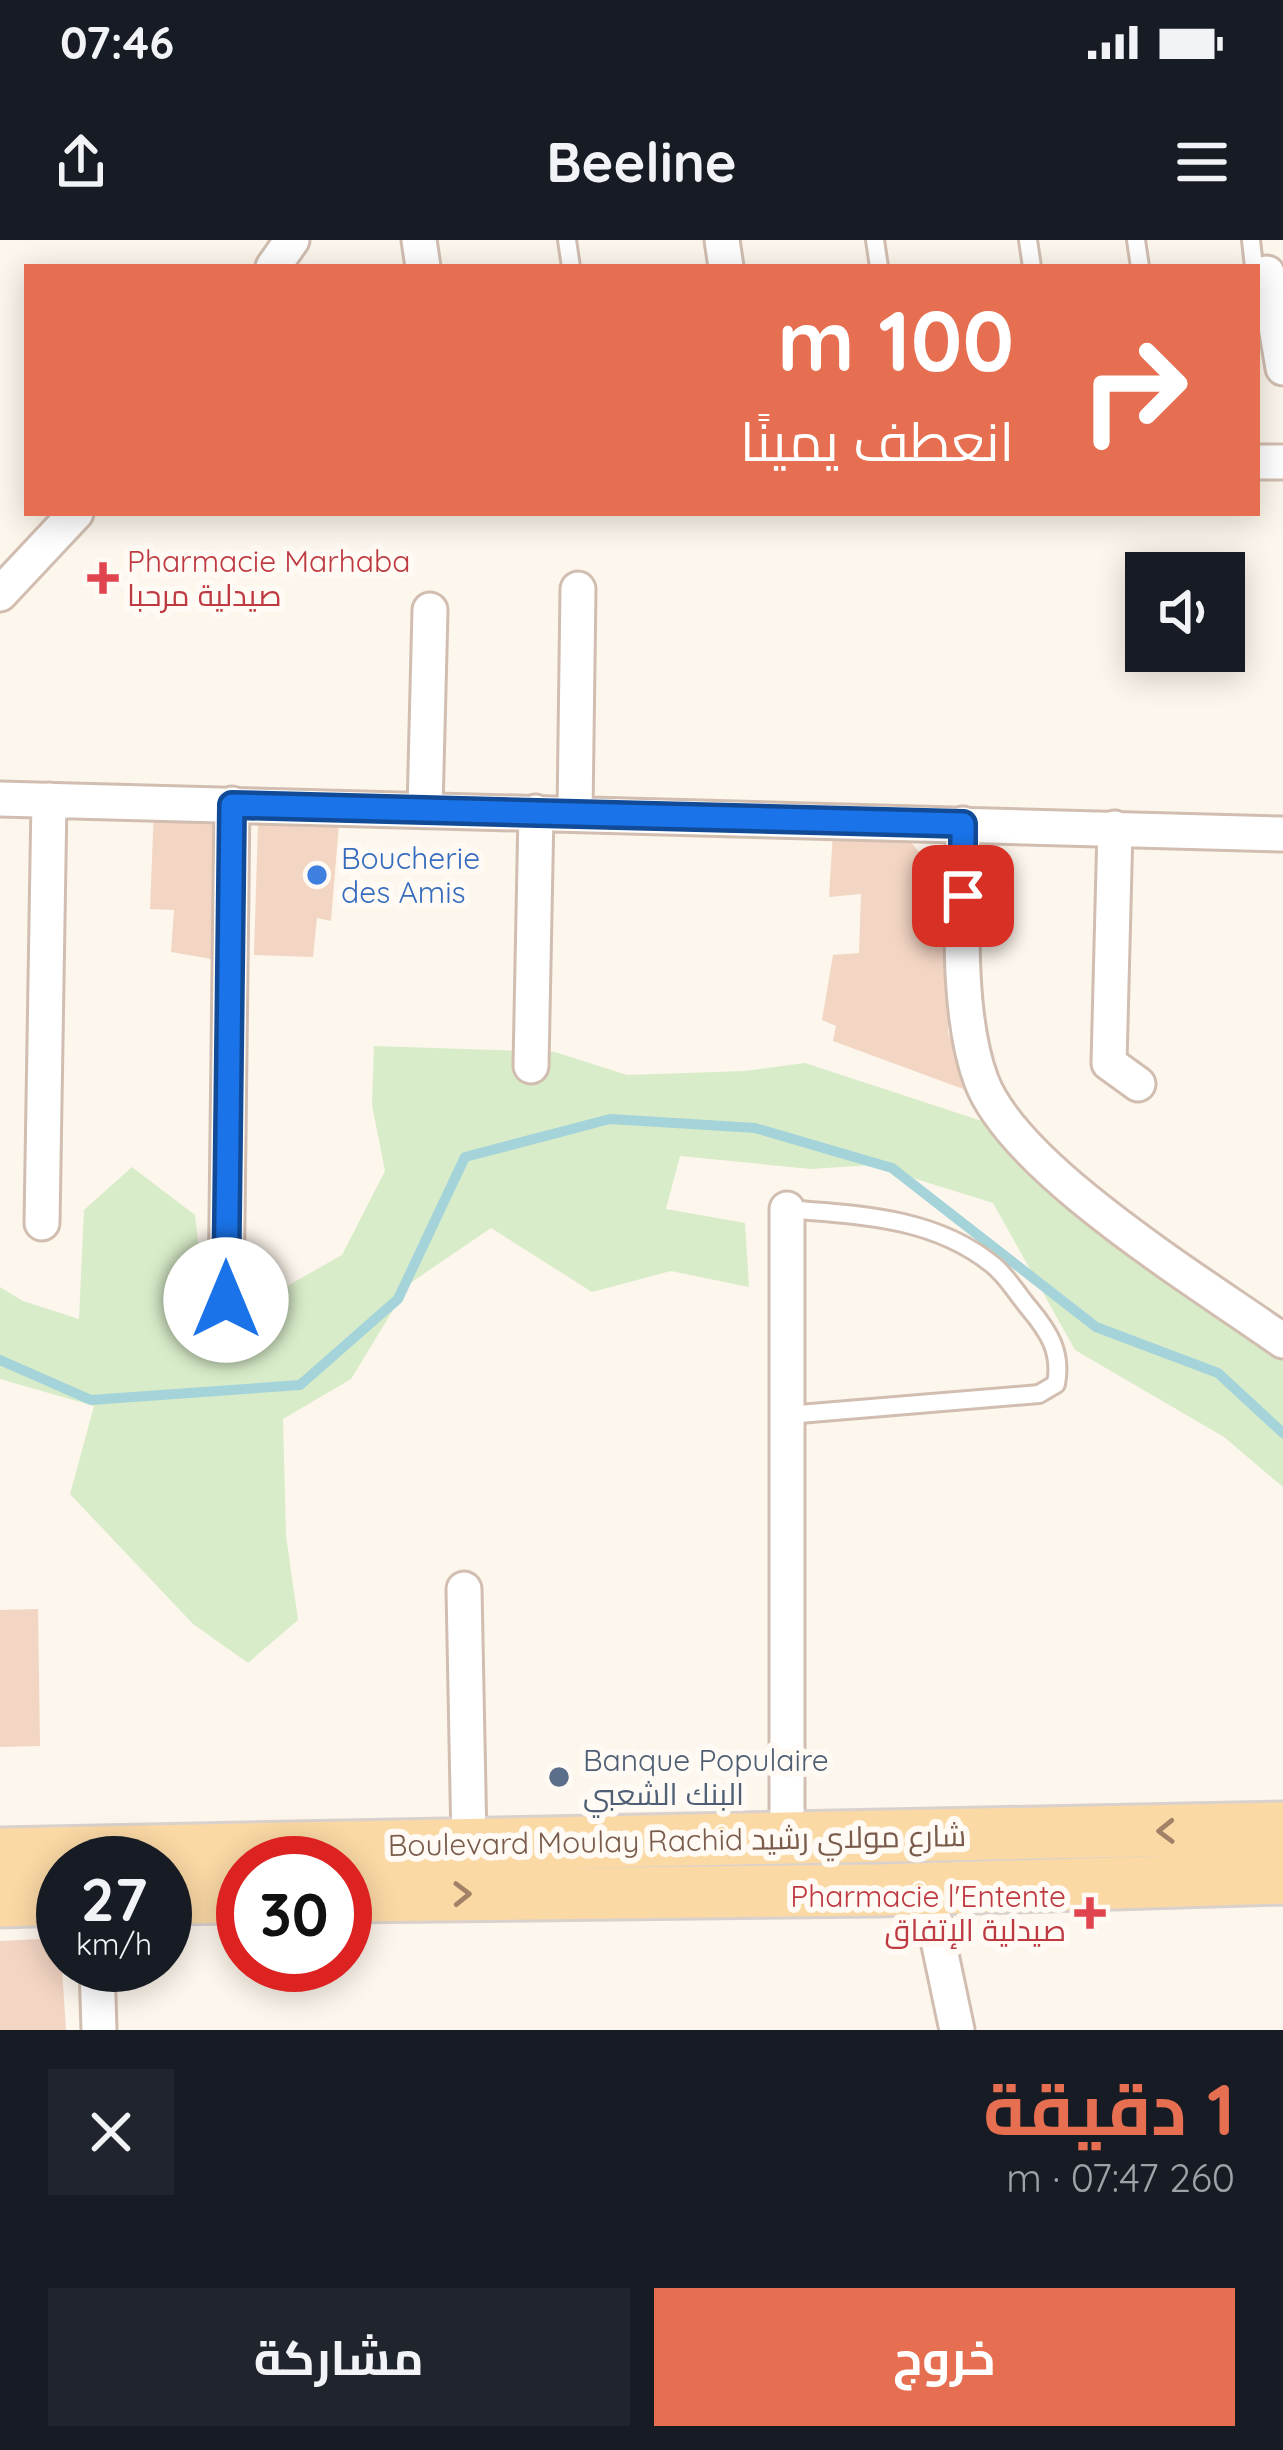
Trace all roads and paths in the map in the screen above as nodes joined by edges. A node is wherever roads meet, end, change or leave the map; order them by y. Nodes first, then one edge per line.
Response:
1 (1251, 240) edge
2 (1265, 271) edge
3 (1283, 368) edge
4 (73, 516) edge
5 (578, 589) dead end
6 (0, 594) edge
7 (430, 610) dead end
8 (0, 799) edge
9 (49, 800) junction
10 (232, 805) junction
11 (425, 809) junction
12 (536, 812) junction
13 (575, 813) junction
14 (963, 824) junction
15 (1115, 829) junction
16 (1283, 834) edge
17 (531, 1066) dead end
18 (1138, 1084) dead end
19 (787, 1209) joint
20 (42, 1223) dead end
21 (226, 1300) dead end
22 (1283, 1342) edge
23 (787, 1414) junction
24 (464, 1589) dead end
25 (1283, 1828) edge
26 (788, 1838) junction
27 (469, 1843) junction
28 (0, 1854) edge
29 (1283, 1878) edge
30 (928, 1888) junction
31 (372, 1896) edge
32 (36, 1900) edge
33 (0, 1901) edge
34 (97, 1992) edge
35 (98, 2030) edge
36 (957, 2030) edge

1 - 2 lane
2 - 3 street
4 - 6 street
5 - 13 street
7 - 11 street
8 - 9 street
9 - 10 street
9 - 20 street
10 - 11 street
10 - 21 street
11 - 12 street
12 - 13 street
12 - 17 street
13 - 14 street
14 - 15 street
14 - 22 street
15 - 16 street
15 - 18 street
19 - 23 street
19 - 23 lane
23 - 26 street
24 - 27 street
25 -> 26 main road, Boulevard Moulay Rachid شارع مولاي رشيد
26 - 27 main road, Boulevard Moulay Rachid شارع مولاي رشيد
27 - 28 main road, Boulevard Moulay Rachid شارع مولاي رشيد
29 - 30 main road, Boulevard Moulay Rachid شارع مولاي رشيد
31 -> 30 main road, Boulevard Moulay Rachid شارع مولاي رشيد
30 - 36 street
32 - 33 main road
34 - 35 street

